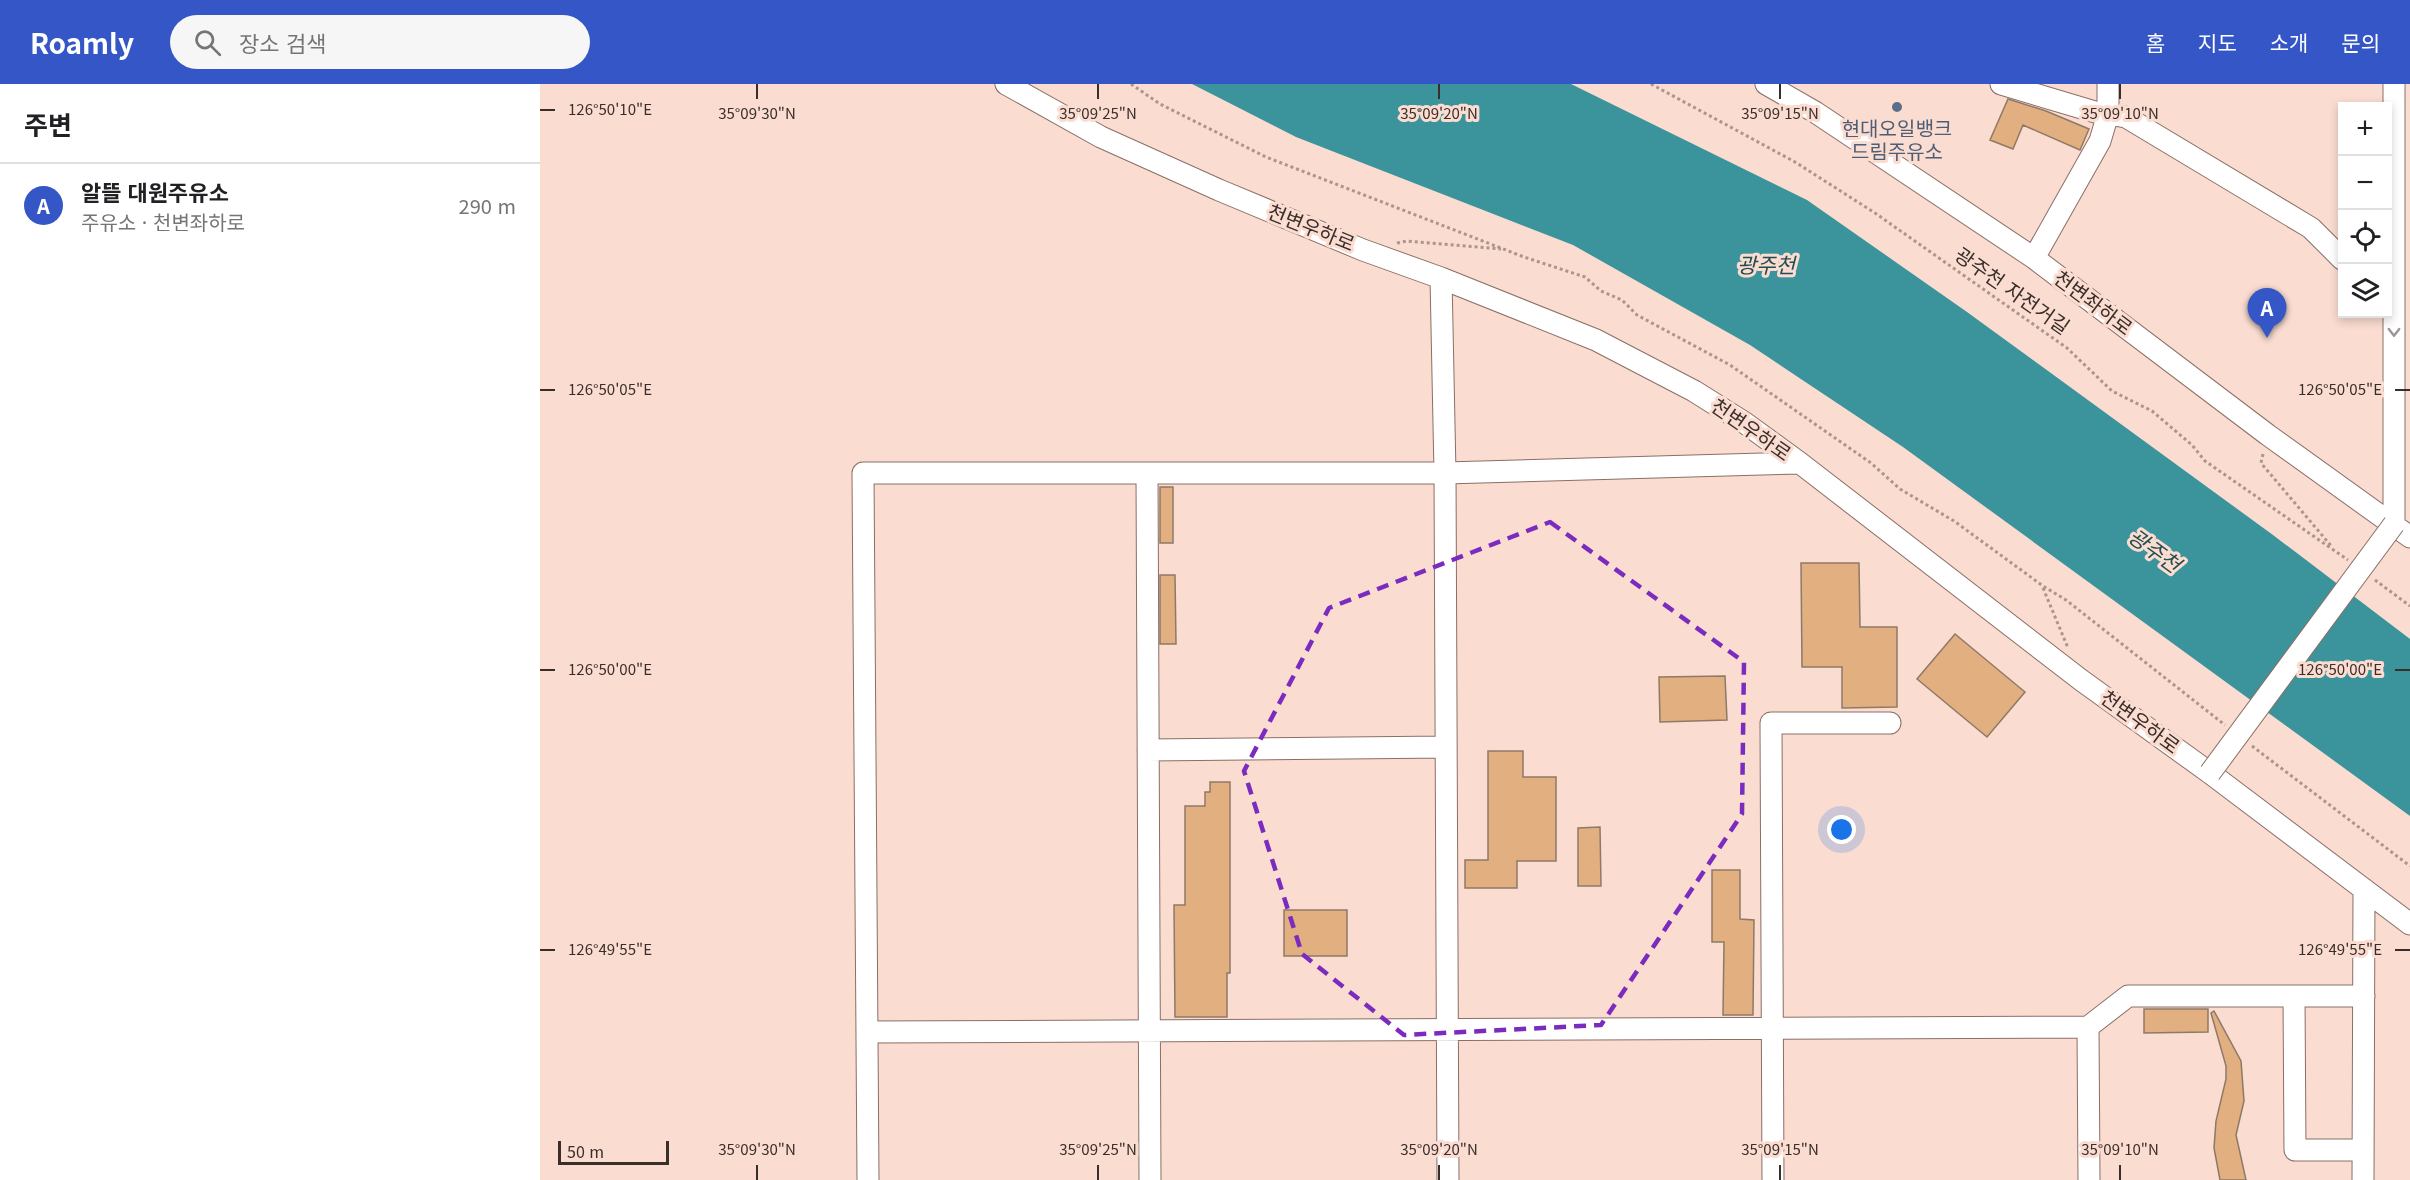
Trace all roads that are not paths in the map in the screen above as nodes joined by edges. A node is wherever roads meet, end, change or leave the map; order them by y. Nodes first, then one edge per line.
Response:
1 (1006, 84) edge
2 (1766, 84) edge
3 (2001, 84) edge
4 (2108, 84) edge
5 (2394, 84) edge
6 (2108, 114) junction
7 (2338, 254) edge
8 (2034, 258) junction
9 (1441, 278) junction
10 (1800, 463) junction
11 (1147, 473) junction
12 (1445, 473) junction
13 (2410, 504) edge
14 (2402, 530) edge
15 (1890, 723) dead end
16 (1446, 747) junction
17 (1148, 750) junction
18 (2210, 773) junction
19 (2364, 889) junction
20 (2410, 924) edge
21 (2294, 996) junction
22 (2364, 996) junction
23 (2088, 1027) junction
24 (1773, 1028) junction
25 (1448, 1030) junction
26 (1150, 1031) junction
27 (867, 1032) junction
28 (2364, 1150) junction
29 (868, 1180) edge
30 (1150, 1180) edge
31 (1448, 1180) edge
32 (1773, 1180) edge
33 (2089, 1180) edge
34 (2363, 1180) edge

1 - 9 street, 천변우하로
2 - 8 street, 천변좌하로
3 - 6 street
4 - 6 street
5 -> 14 street
6 - 7 street
6 - 8 street
8 - 14 street, 천변좌하로
9 - 10 street, 천변우하로
9 - 12 street
10 - 12 street
10 - 18 street, 천변우하로
11 - 12 street
11 - 17 street
11 - 27 street
12 - 16 street
13 - 14 street
14 - 18 street, bridge
15 - 24 street
16 - 17 street
16 - 25 street
17 - 26 street
18 - 19 street, 천변우하로
19 - 20 street, 천변우하로
19 - 22 street
21 - 22 street
21 - 23 street
21 - 28 street
22 - 28 street
23 - 24 street
23 - 33 street
24 - 25 street
24 - 32 street
25 - 26 street
25 - 31 street
26 - 27 street
26 - 30 street
27 - 29 street
28 - 34 street

